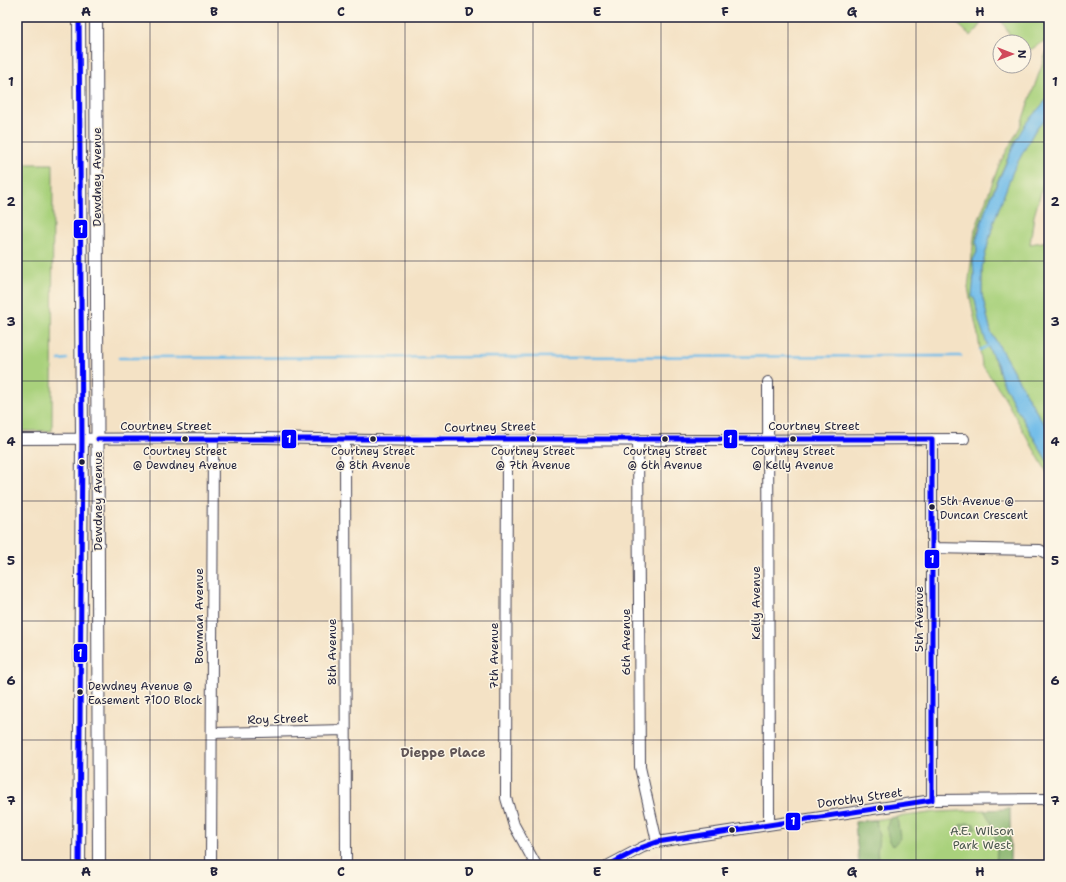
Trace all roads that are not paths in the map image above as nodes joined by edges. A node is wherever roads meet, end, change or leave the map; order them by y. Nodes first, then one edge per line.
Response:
1 (80, 17) edge
2 (96, 17) edge
3 (768, 382) dead end
4 (17, 439) edge
5 (98, 439) junction
6 (638, 439) junction
7 (932, 439) junction
8 (964, 439) dead end
9 (82, 440) junction
10 (213, 440) junction
11 (345, 440) junction
12 (507, 440) junction
13 (768, 440) junction
14 (932, 548) junction
15 (1049, 555) edge
16 (345, 730) junction
17 (212, 733) junction
18 (1049, 799) edge
19 (932, 800) junction
20 (769, 824) junction
21 (657, 842) junction
22 (79, 865) edge
23 (99, 865) edge
24 (211, 865) edge
25 (346, 865) edge
26 (536, 865) edge
27 (609, 865) edge

1 - 9 main road, Dewdney Avenue
2 - 5 main road, Dewdney Avenue
3 - 13 street, Kelly Avenue
4 - 9 street, Courtney Street
5 - 9 street, Courtney Street
5 - 10 street, Courtney Street
5 - 23 main road, Dewdney Avenue
6 - 12 street, Courtney Street
6 - 13 street, Courtney Street
6 - 21 street, 6th Avenue
7 - 8 street, Courtney Street
7 - 13 street, Courtney Street
7 - 14 street, 5th Avenue
9 - 22 main road, Dewdney Avenue
10 - 11 street, Courtney Street
10 - 17 street, Bowman Avenue
11 - 12 street, Courtney Street
11 - 16 street, 8th Avenue
12 - 26 street, 7th Avenue
13 - 20 street, Kelly Avenue
14 - 15 street
14 - 19 street, 5th Avenue
16 - 17 street, Roy Street
16 - 25 street, 8th Avenue
17 - 24 street, Bowman Avenue
18 - 19 street, Dorothy Street
19 - 20 street, Dorothy Street
20 - 21 street, Dorothy Street
21 - 27 street, Dorothy Street

